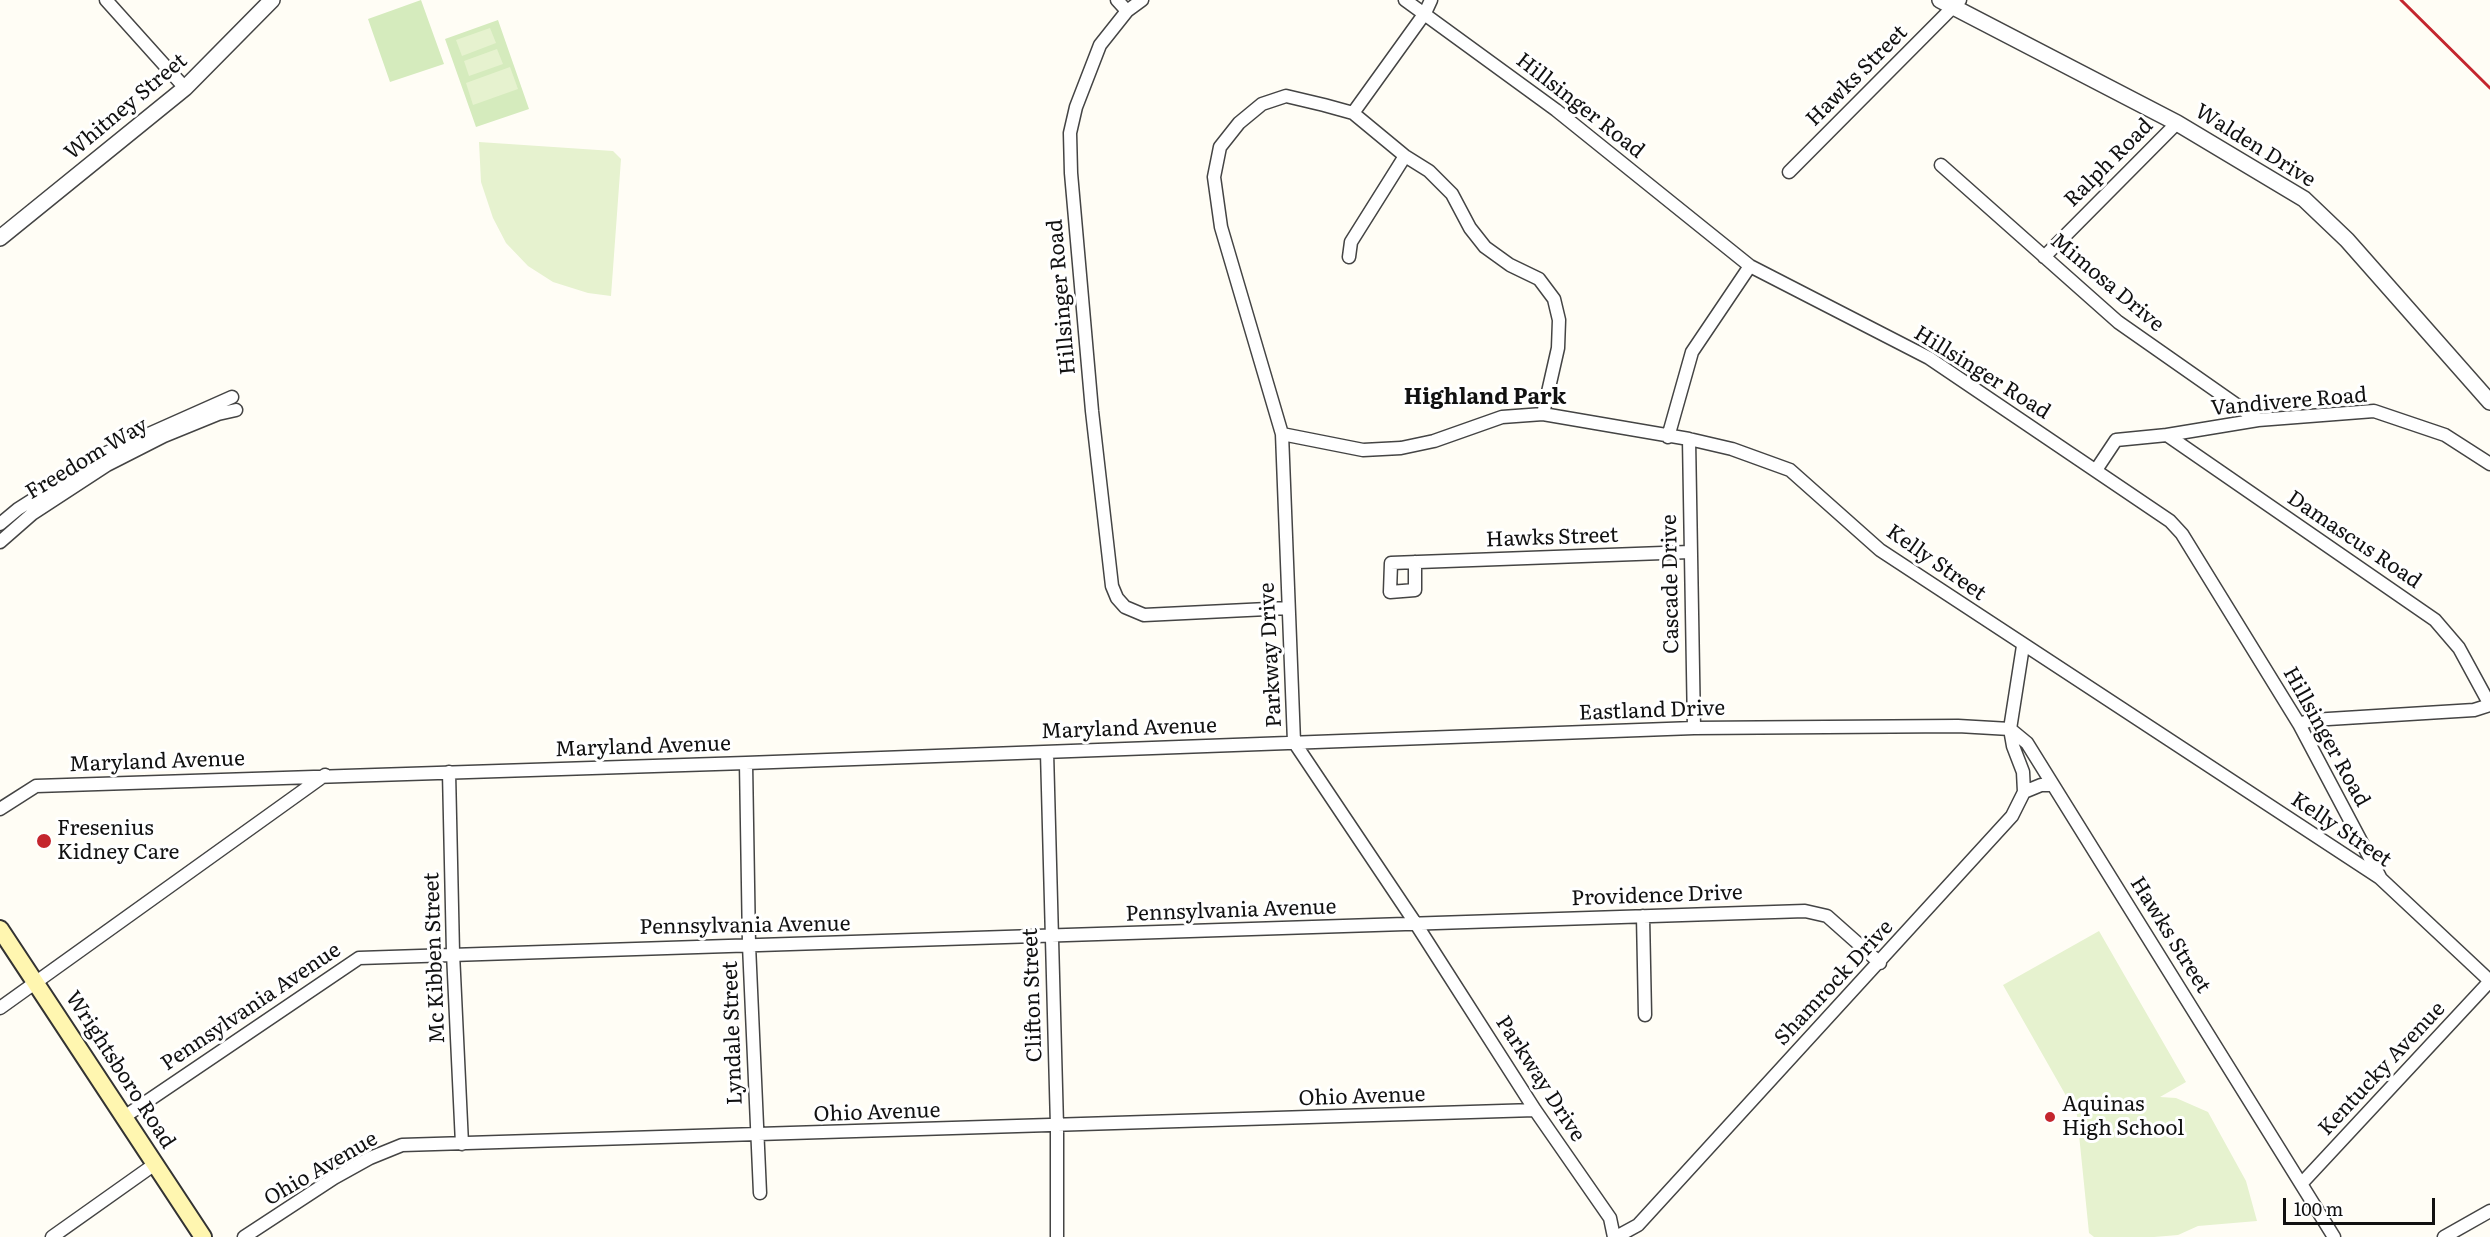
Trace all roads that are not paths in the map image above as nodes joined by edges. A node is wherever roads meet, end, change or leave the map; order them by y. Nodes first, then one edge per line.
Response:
1 (106, 0) edge
2 (272, 0) edge
3 (1117, 0) edge
4 (1142, 0) edge
5 (1406, 0) edge
6 (1431, 0) edge
7 (1951, 2) edge
8 (1128, 11) junction
9 (1425, 13) junction
10 (184, 88) junction
11 (1353, 114) junction
12 (2177, 123) junction
13 (1405, 156) junction
14 (1941, 165) dead end
15 (1790, 172) dead end
16 (0, 238) edge
17 (1348, 257) dead end
18 (2044, 257) junction
19 (1750, 266) junction
20 (232, 397) dead end
21 (2490, 402) edge
22 (236, 410) dead end
23 (1543, 414) junction
24 (2258, 420) junction
25 (1282, 434) junction
26 (2167, 435) junction
27 (1668, 437) junction
28 (1689, 439) junction
29 (2490, 464) edge
30 (2096, 471) junction
31 (0, 524) edge
32 (0, 542) edge
33 (1690, 552) junction
34 (1415, 562) dead end
35 (1288, 608) junction
36 (2023, 646) junction
37 (2490, 705) edge
38 (2299, 724) junction
39 (1694, 728) junction
40 (2010, 729) junction
41 (1294, 742) junction
42 (1047, 752) junction
43 (746, 764) junction
44 (449, 772) junction
45 (325, 775) junction
46 (2053, 785) junction
47 (2024, 792) junction
48 (0, 809) edge
49 (2380, 878) junction
50 (1643, 916) junction
51 (1416, 924) junction
52 (0, 929) edge
53 (1050, 937) junction
54 (750, 945) junction
55 (453, 953) junction
56 (1880, 963) junction
57 (2490, 981) edge
58 (36, 983) junction
59 (0, 1008) edge
60 (1645, 1015) dead end
61 (1535, 1110) junction
62 (124, 1117) junction
63 (1057, 1126) junction
64 (756, 1136) junction
65 (462, 1144) junction
66 (155, 1164) junction
67 (2302, 1183) junction
68 (760, 1193) dead end
69 (2490, 1211) edge
70 (52, 1237) edge
71 (203, 1237) edge
72 (244, 1237) edge
73 (1057, 1237) edge
74 (1615, 1237) edge
75 (2334, 1237) edge
76 (2444, 1237) edge

1 - 10 street
2 - 10 street, Whitney Street
3 - 8 street
4 - 8 street, Hillsinger Road
5 - 9 street, Hillsinger Road
6 - 9 street
7 - 12 street, Walden Drive
7 - 15 street, Hawks Street
8 - 35 street, Hillsinger Road
9 - 11 street
9 - 19 street, Hillsinger Road
10 - 16 street, Whitney Street
11 - 13 street
11 - 25 street, Parkway Drive
12 - 18 street, Ralph Road
12 - 21 street, Walden Drive
13 - 17 street
13 - 23 street
14 - 18 street, Mimosa Drive
18 - 24 street, Mimosa Drive
19 - 27 street
19 - 30 street, Hillsinger Road
20 - 31 street, Freedom Way
22 - 32 street, Freedom Way
23 - 25 street, Kelly Street
23 - 27 street, Kelly Street
24 - 26 street, Vandivere Road
24 - 29 street, Vandivere Road
25 - 35 street, Parkway Drive
26 - 30 street, Vandivere Road
26 - 37 street, Damascus Road
27 - 28 street, Kelly Street
28 - 33 street, Cascade Drive
28 - 36 street, Kelly Street
30 - 38 street, Hillsinger Road
33 - 34 street, Hawks Street
33 - 39 street, Cascade Drive
35 - 41 street, Parkway Drive
36 - 40 street
36 - 49 street, Kelly Street
37 - 38 street
38 - 49 street, Hillsinger Road
39 - 40 street, Eastland Drive
39 - 41 street, Eastland Drive
40 - 46 street, Hawks Street
40 - 47 street
41 - 42 street, Maryland Avenue
41 - 51 street, Parkway Drive
42 - 43 street, Maryland Avenue
42 - 53 street, Clifton Street
43 - 44 street, Maryland Avenue
43 - 54 street, Lyndale Street
44 - 45 street, Maryland Avenue
44 - 55 street, Mc Kibben Street
45 - 48 street, Maryland Avenue
45 - 58 street
46 - 47 street
46 - 67 street, Hawks Street
47 - 56 street, Shamrock Drive
49 - 57 street, Kelly Street
50 - 51 street, Providence Drive
50 - 56 street, Providence Drive
50 - 60 street
51 - 53 street, Pennsylvania Avenue
51 - 61 street, Parkway Drive
52 - 58 main road, Wrightsboro Road
53 - 54 street, Pennsylvania Avenue
53 - 63 street, Clifton Street
54 - 55 street, Pennsylvania Avenue
54 - 64 street, Lyndale Street
55 - 62 street, Pennsylvania Avenue
55 - 65 street, Mc Kibben Street
56 - 74 street, Shamrock Drive
57 - 67 street, Kentucky Avenue
58 - 59 street
58 - 62 main road, Wrightsboro Road
61 - 63 street, Ohio Avenue
61 - 74 street, Parkway Drive
62 - 66 main road, Wrightsboro Road
63 - 64 street, Ohio Avenue
63 - 73 street, Clifton Street
64 - 65 street, Ohio Avenue
64 - 68 street, Lyndale Street
65 - 72 street, Ohio Avenue
66 - 70 street
66 - 71 main road, Wrightsboro Road
67 - 75 street, Hawks Street
69 - 76 street

